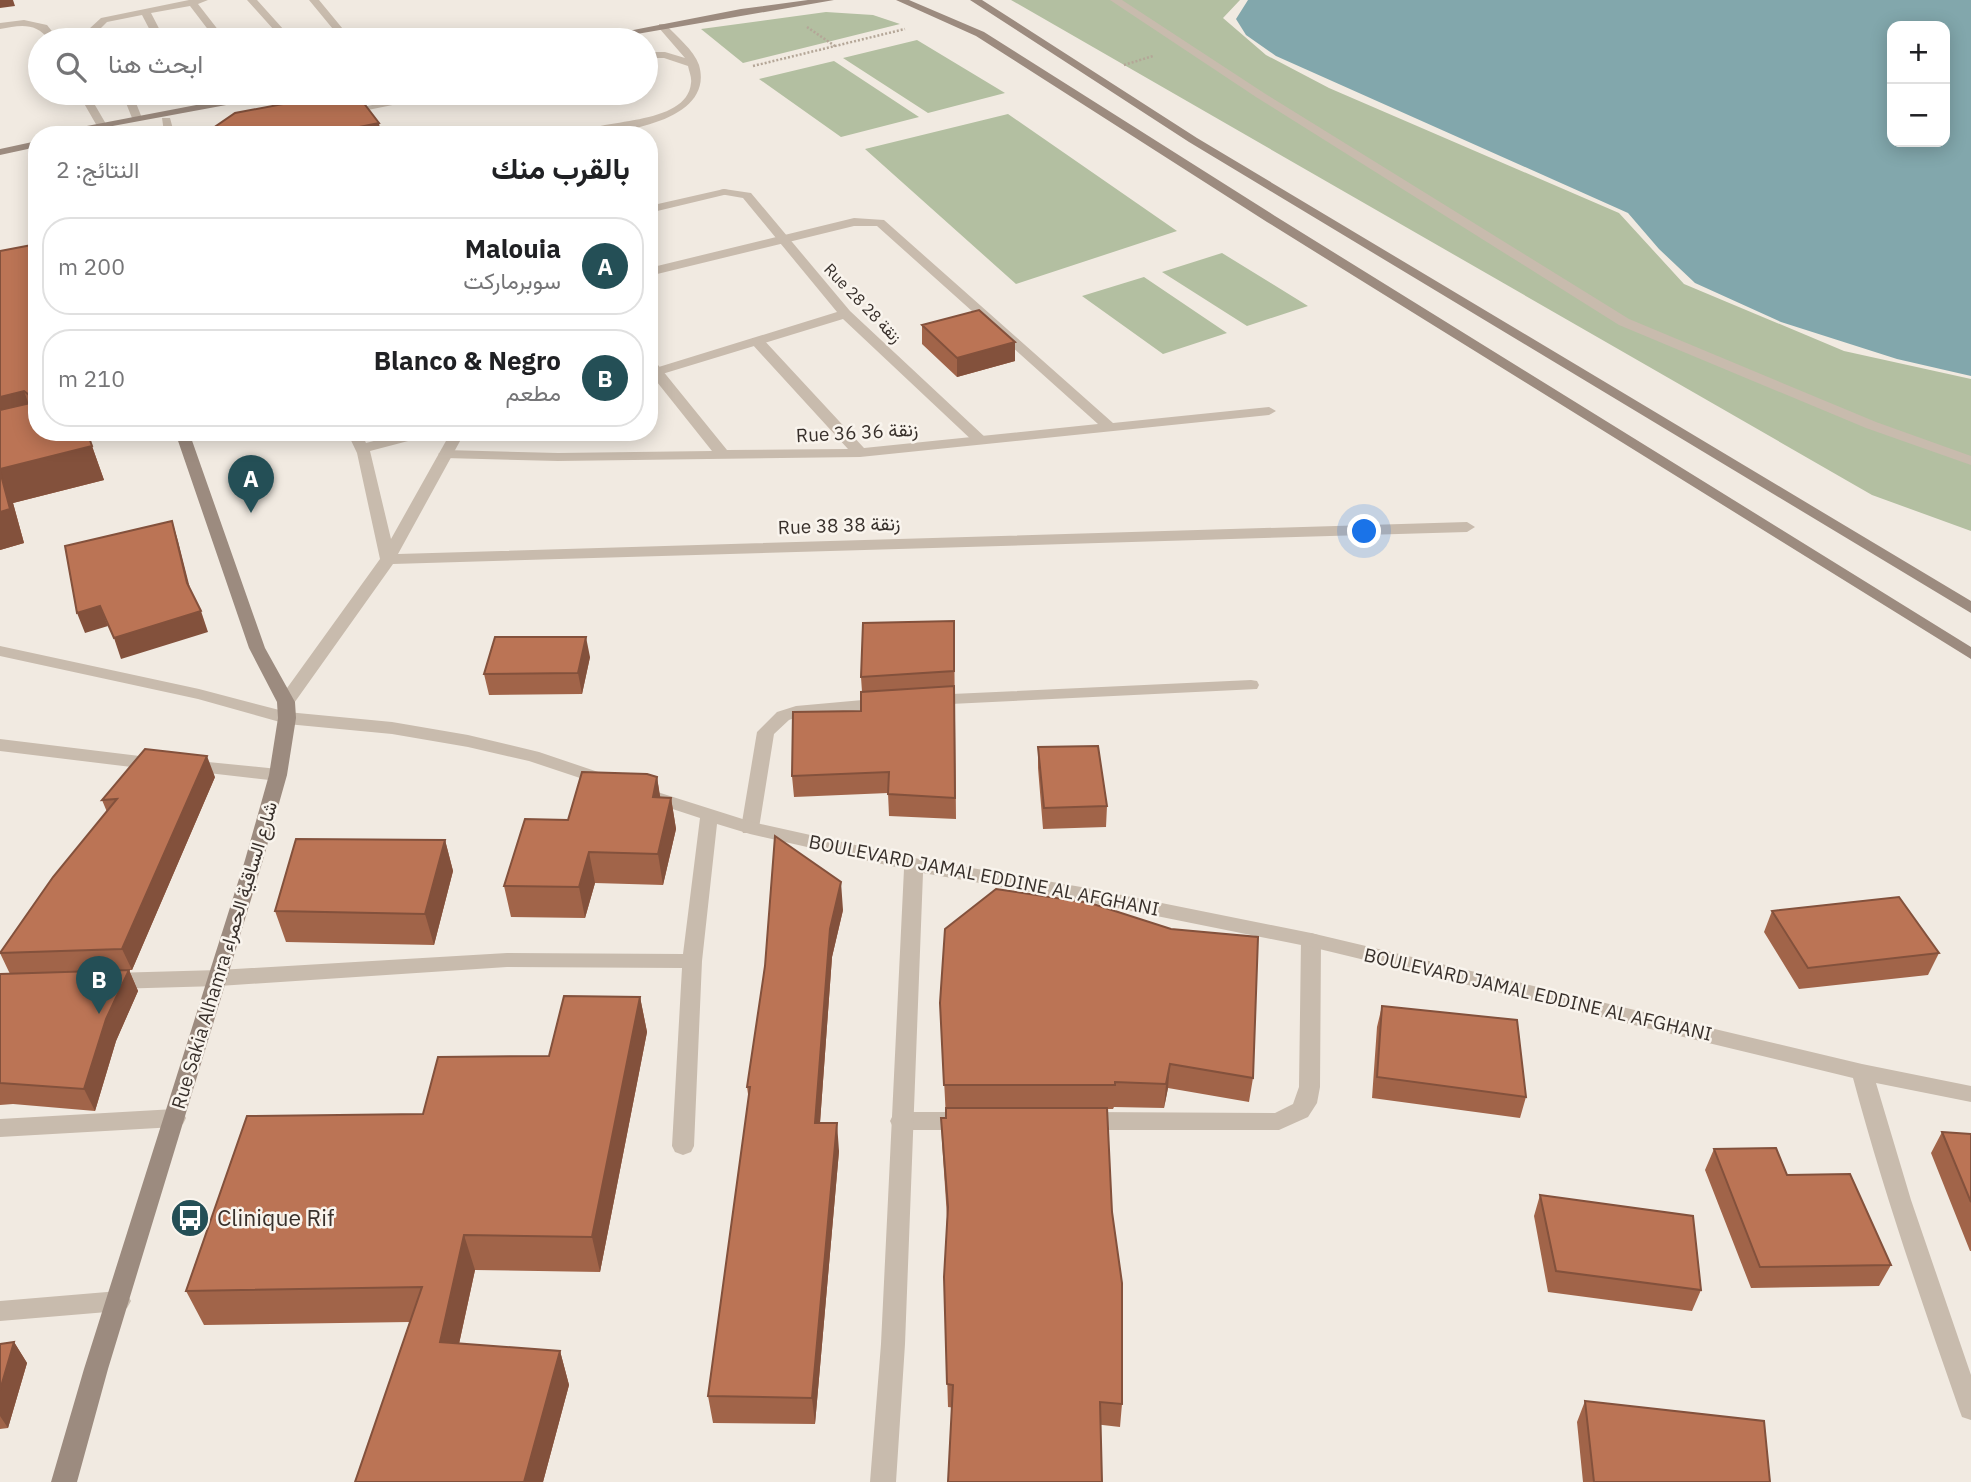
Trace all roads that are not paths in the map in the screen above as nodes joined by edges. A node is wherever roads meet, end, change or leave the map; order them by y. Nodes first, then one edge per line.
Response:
1 (252, 0) edge
2 (314, 0) edge
3 (753, 0) edge
4 (829, 0) edge
5 (901, 0) edge
6 (975, 0) edge
7 (1115, 0) edge
8 (197, 1) edge
9 (145, 11) junction
10 (0, 26) edge
11 (663, 26) junction
12 (47, 28) edge
13 (95, 28) edge
14 (154, 28) edge
15 (214, 28) edge
16 (277, 28) edge
17 (337, 28) edge
18 (615, 28) edge
19 (652, 28) edge
20 (658, 55) edge
21 (694, 65) junction
22 (90, 105) edge
23 (132, 105) edge
24 (208, 105) edge
25 (244, 105) edge
26 (383, 105) edge
27 (330, 115) edge
28 (137, 118) junction
29 (166, 120) junction
30 (102, 126) edge
31 (115, 126) edge
32 (129, 126) edge
33 (168, 126) edge
34 (619, 126) edge
35 (28, 138) edge
36 (0, 143) edge
37 (28, 147) edge
38 (0, 152) edge
39 (658, 208) edge
40 (782, 240) junction
41 (658, 270) edge
42 (845, 314) junction
43 (757, 341) junction
44 (658, 367) edge
45 (658, 376) edge
46 (1269, 411) dead end
47 (1111, 428) junction
48 (186, 441) edge
49 (359, 441) edge
50 (391, 441) edge
51 (453, 441) edge
52 (981, 441) junction
53 (363, 448) junction
54 (860, 453) junction
55 (445, 454) junction
56 (723, 456) junction
57 (1971, 461) edge
58 (1467, 527) dead end
59 (388, 559) junction
60 (1971, 608) edge
61 (0, 651) edge
62 (1971, 654) edge
63 (1251, 685) dead end
64 (286, 710) junction
65 (0, 746) edge
66 (278, 775) junction
67 (709, 816) junction
68 (750, 828) junction
69 (914, 865) junction
70 (1311, 940) junction
71 (692, 961) junction
72 (219, 978) junction
73 (96, 982) edge
74 (1862, 1072) junction
75 (1971, 1094) edge
76 (175, 1118) junction
77 (901, 1121) junction
78 (985, 1121) edge
79 (1069, 1121) edge
80 (0, 1128) edge
81 (683, 1146) dead end
82 (119, 1301) junction
83 (0, 1311) edge
84 (1971, 1409) edge
85 (64, 1482) edge
86 (883, 1482) edge

1 - 16 street
2 - 17 street
3 - 18 main road
4 - 11 main road
5 - 62 main road
6 - 60 main road
7 - 57 street
8 - 9 street
8 - 15 street
9 - 13 street
9 - 14 street
10 - 12 street
11 - 19 main road
11 - 21 street
20 - 21 street
21 - 34 street
22 - 30 street
23 - 28 street
24 - 28 main road
25 - 29 main road
26 - 27 street
28 - 31 main road
29 - 32 main road
29 - 33 street
35 - 36 main road
37 - 38 main road
39 - 40 street, Rue 28 زنقة 28
40 - 41 street
40 - 42 street, Rue 28 زنقة 28
40 - 47 street
42 - 43 street
42 - 52 street, Rue 28 زنقة 28
43 - 44 street
43 - 54 street
45 - 56 street
46 - 47 street, Rue 36 زنقة 36
47 - 52 street, Rue 36 زنقة 36
48 - 64 main road
49 - 53 street
50 - 53 street
51 - 55 street
52 - 54 street, Rue 36 زنقة 36
53 - 59 street
54 - 56 street, Rue 36 زنقة 36
55 - 56 street, Rue 36 زنقة 36
55 - 59 street
58 - 59 street, Rue 38 زنقة 38
59 - 64 street
61 - 64 street, BOULEVARD JAMAL EDDINE AL AFGHANI
63 - 68 street
64 - 66 main road, Rue Sakia Alhamra شارع الساقية الحمراء
64 - 67 street, BOULEVARD JAMAL EDDINE AL AFGHANI
65 - 66 street
66 - 72 main road, Rue Sakia Alhamra شارع الساقية الحمراء
67 - 68 street, BOULEVARD JAMAL EDDINE AL AFGHANI
67 - 71 street
68 - 69 street, BOULEVARD JAMAL EDDINE AL AFGHANI
69 - 70 street, BOULEVARD JAMAL EDDINE AL AFGHANI
69 - 77 street
70 - 74 street, BOULEVARD JAMAL EDDINE AL AFGHANI
70 - 79 street
71 - 72 street
71 - 81 street
72 - 73 street
72 - 76 main road, Rue Sakia Alhamra شارع الساقية الحمراء
74 - 75 street, BOULEVARD JAMAL EDDINE AL AFGHANI
74 - 84 street
76 - 80 street
76 - 82 main road, Rue Sakia Alhamra شارع الساقية الحمراء
77 - 78 street
77 - 86 street
82 - 83 street
82 - 85 main road, Rue Sakia Alhamra شارع الساقية الحمراء

